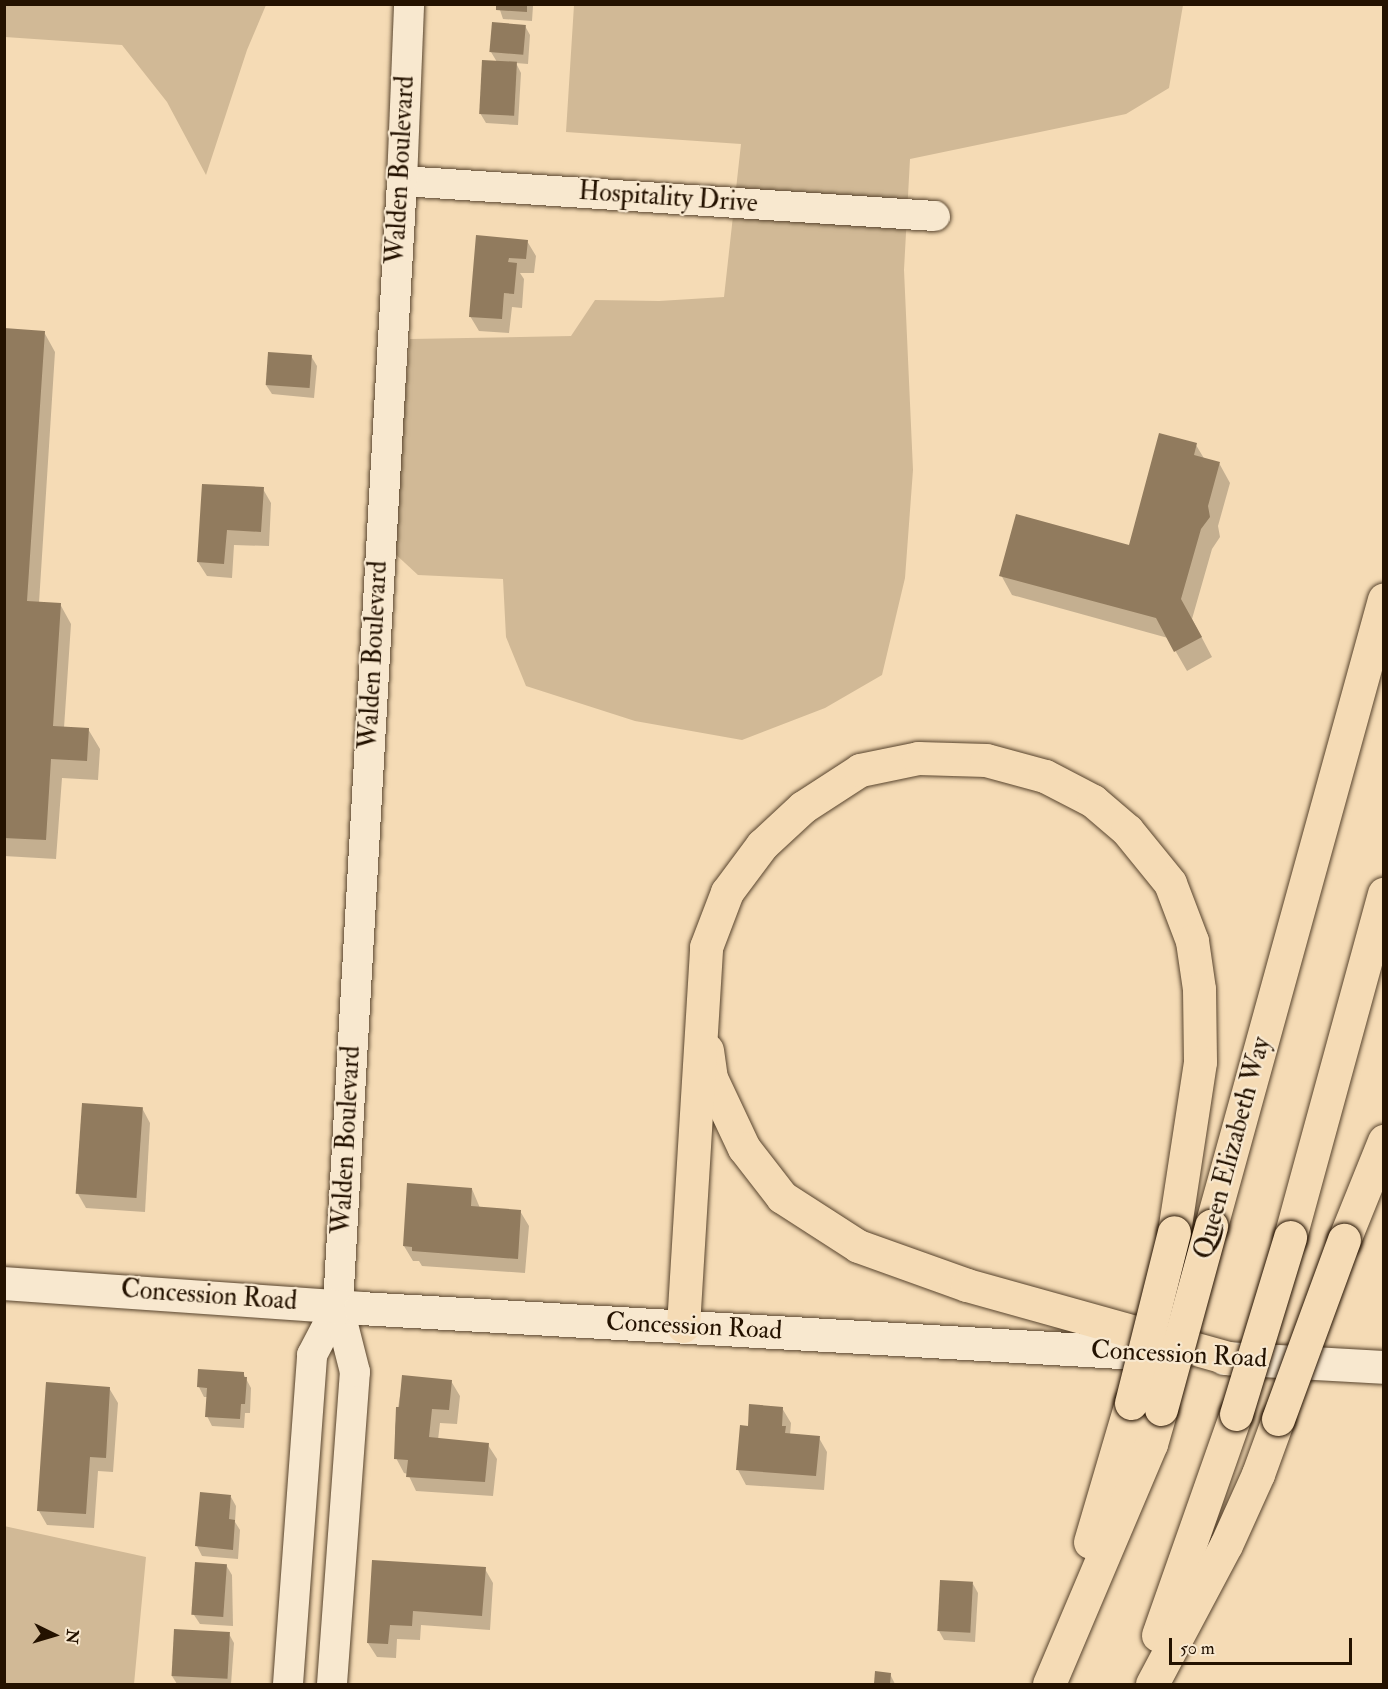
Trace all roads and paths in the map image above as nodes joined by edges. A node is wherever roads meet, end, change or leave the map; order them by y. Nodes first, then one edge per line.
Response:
1 (409, 4) edge
2 (402, 181) junction
3 (934, 216) dead end
4 (1383, 599) edge
5 (1383, 894) edge
6 (700, 1010) junction
7 (1383, 1141) edge
8 (4, 1283) edge
9 (338, 1305) junction
10 (683, 1326) junction
11 (1229, 1358) junction
12 (1383, 1367) edge
13 (1146, 1406) junction
14 (295, 1592) junction
15 (339, 1594) junction
16 (288, 1684) edge
17 (332, 1684) edge
18 (1049, 1684) edge
19 (1140, 1684) edge
20 (1152, 1684) edge

1 - 2 street, Walden Boulevard
2 - 3 street, Hospitality Drive
2 - 9 street, Walden Boulevard
4 - 13 highway, Queen Elizabeth Way, bridge
5 - 19 highway, bridge
6 - 10 highway
6 - 11 highway
6 - 13 highway, bridge
7 - 20 highway, bridge
8 - 9 street, Concession Road
9 - 10 street, Concession Road
9 - 14 street, Walden Boulevard
9 - 15 street, Walden Boulevard
10 - 11 street, Concession Road
11 - 12 street, Concession Road
13 - 18 highway, Queen Elizabeth Way
14 - 15 street
14 - 16 street, Walden Boulevard
15 - 17 street, Walden Boulevard

